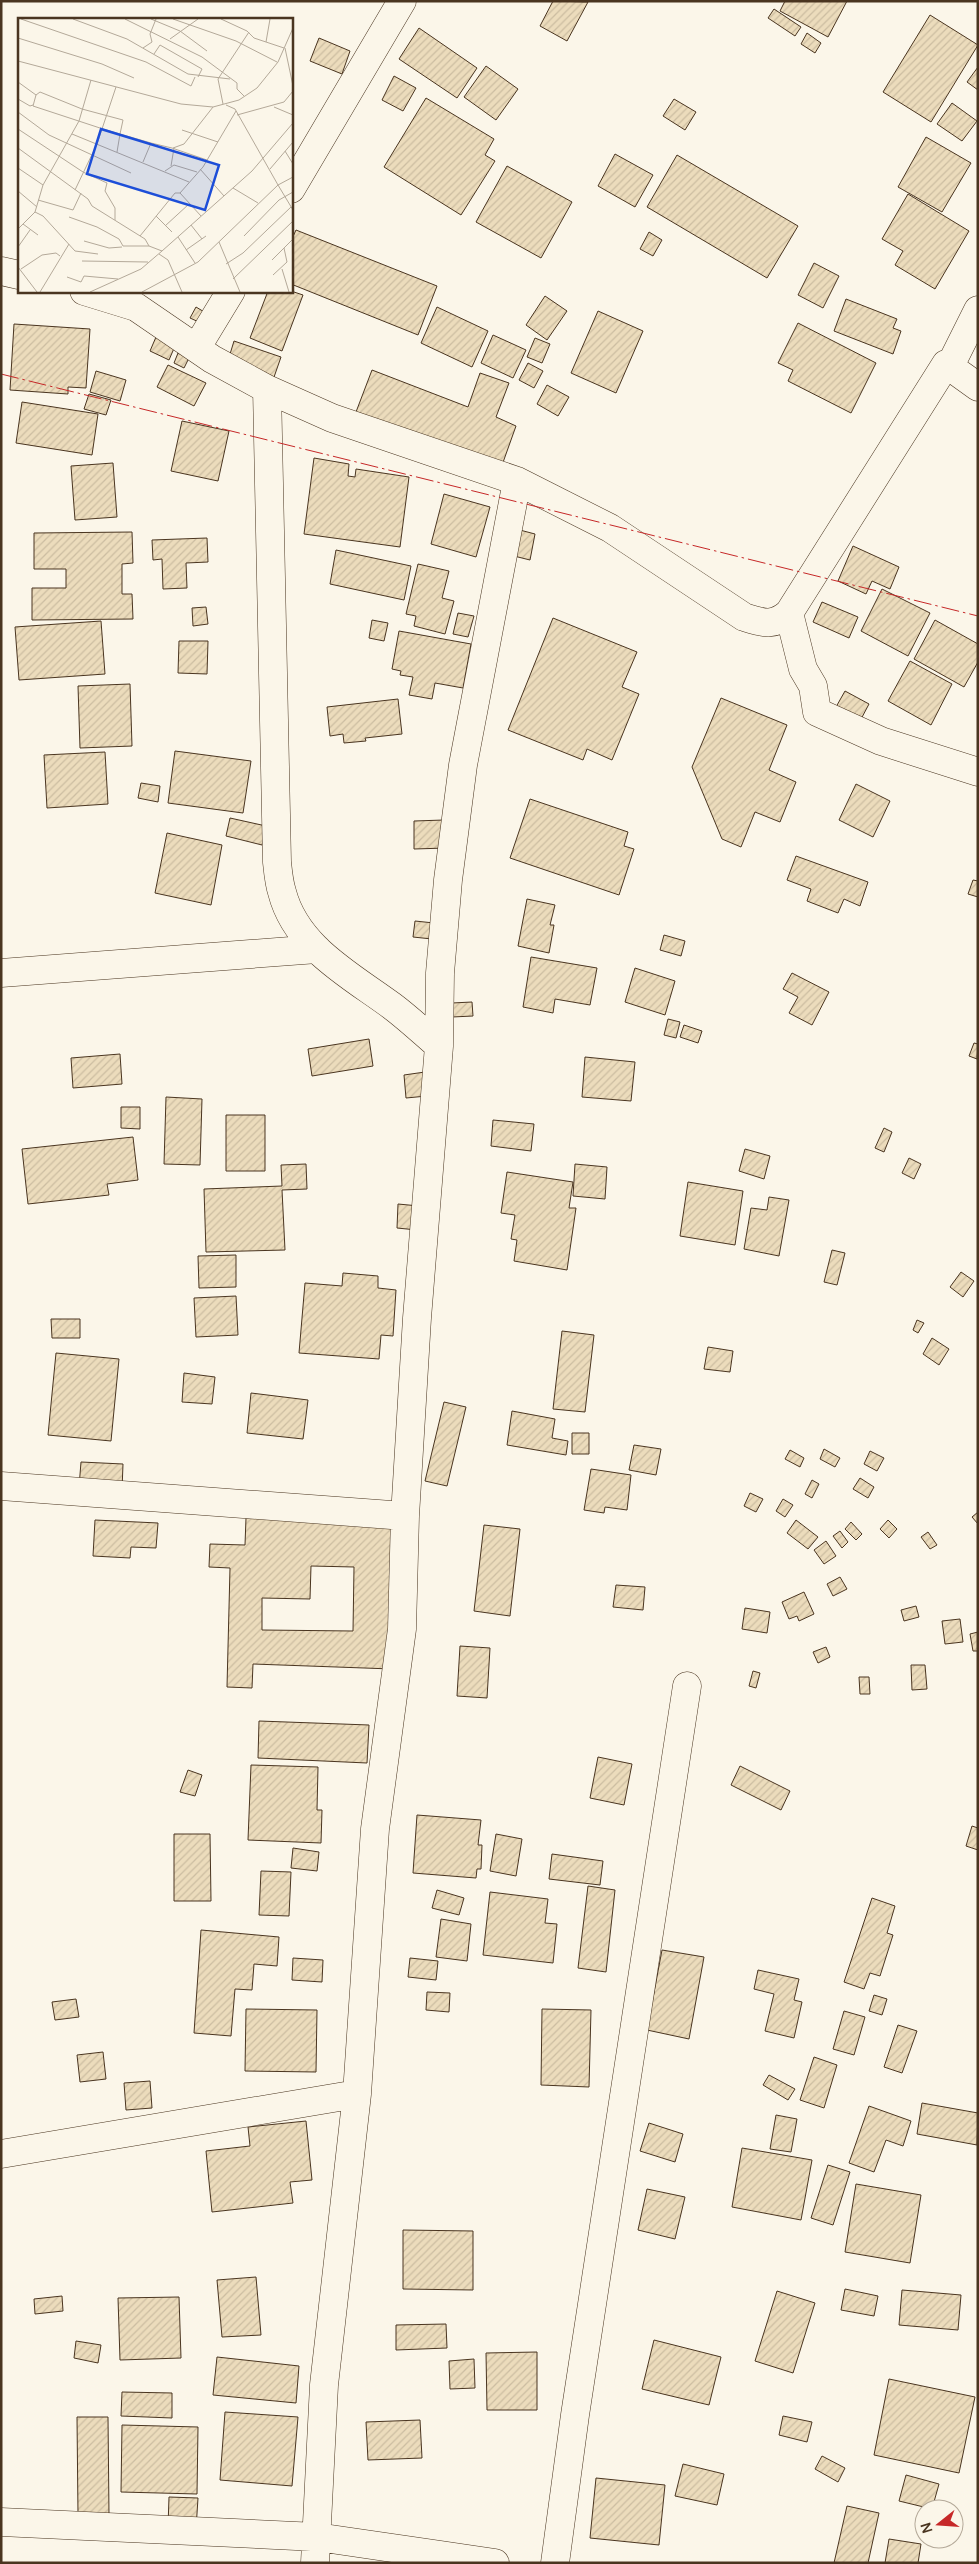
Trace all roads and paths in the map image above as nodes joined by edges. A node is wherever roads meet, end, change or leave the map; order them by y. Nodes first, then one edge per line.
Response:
1 (402, 1) edge
2 (292, 187) edge
3 (1, 271) edge
4 (18, 275) edge
5 (87, 292) edge
6 (230, 292) edge
7 (978, 310) edge
8 (197, 348) junction
9 (946, 364) junction
10 (978, 387) edge
11 (267, 389) junction
12 (517, 481) junction
13 (789, 613) junction
14 (978, 772) edge
15 (317, 950) junction
16 (1, 972) edge
17 (439, 1046) junction
18 (1, 1486) edge
19 (405, 1516) junction
20 (687, 1686) dead end
21 (357, 2094) junction
22 (1, 2154) edge
23 (1, 2522) edge
24 (316, 2550) edge
25 (495, 2563) edge
26 (555, 2563) edge

1 - 2 street
3 - 4 street
5 - 8 street
6 - 8 street
7 - 9 street
8 - 11 street
9 - 10 street
9 - 13 street
11 - 12 street
11 - 15 street
12 - 13 street
12 - 17 street
13 - 14 street
15 - 16 street
15 - 17 street
17 - 19 street
18 - 19 street
19 - 21 street
20 - 26 street
21 - 22 street
21 - 24 street
23 - 24 street
24 - 25 street

